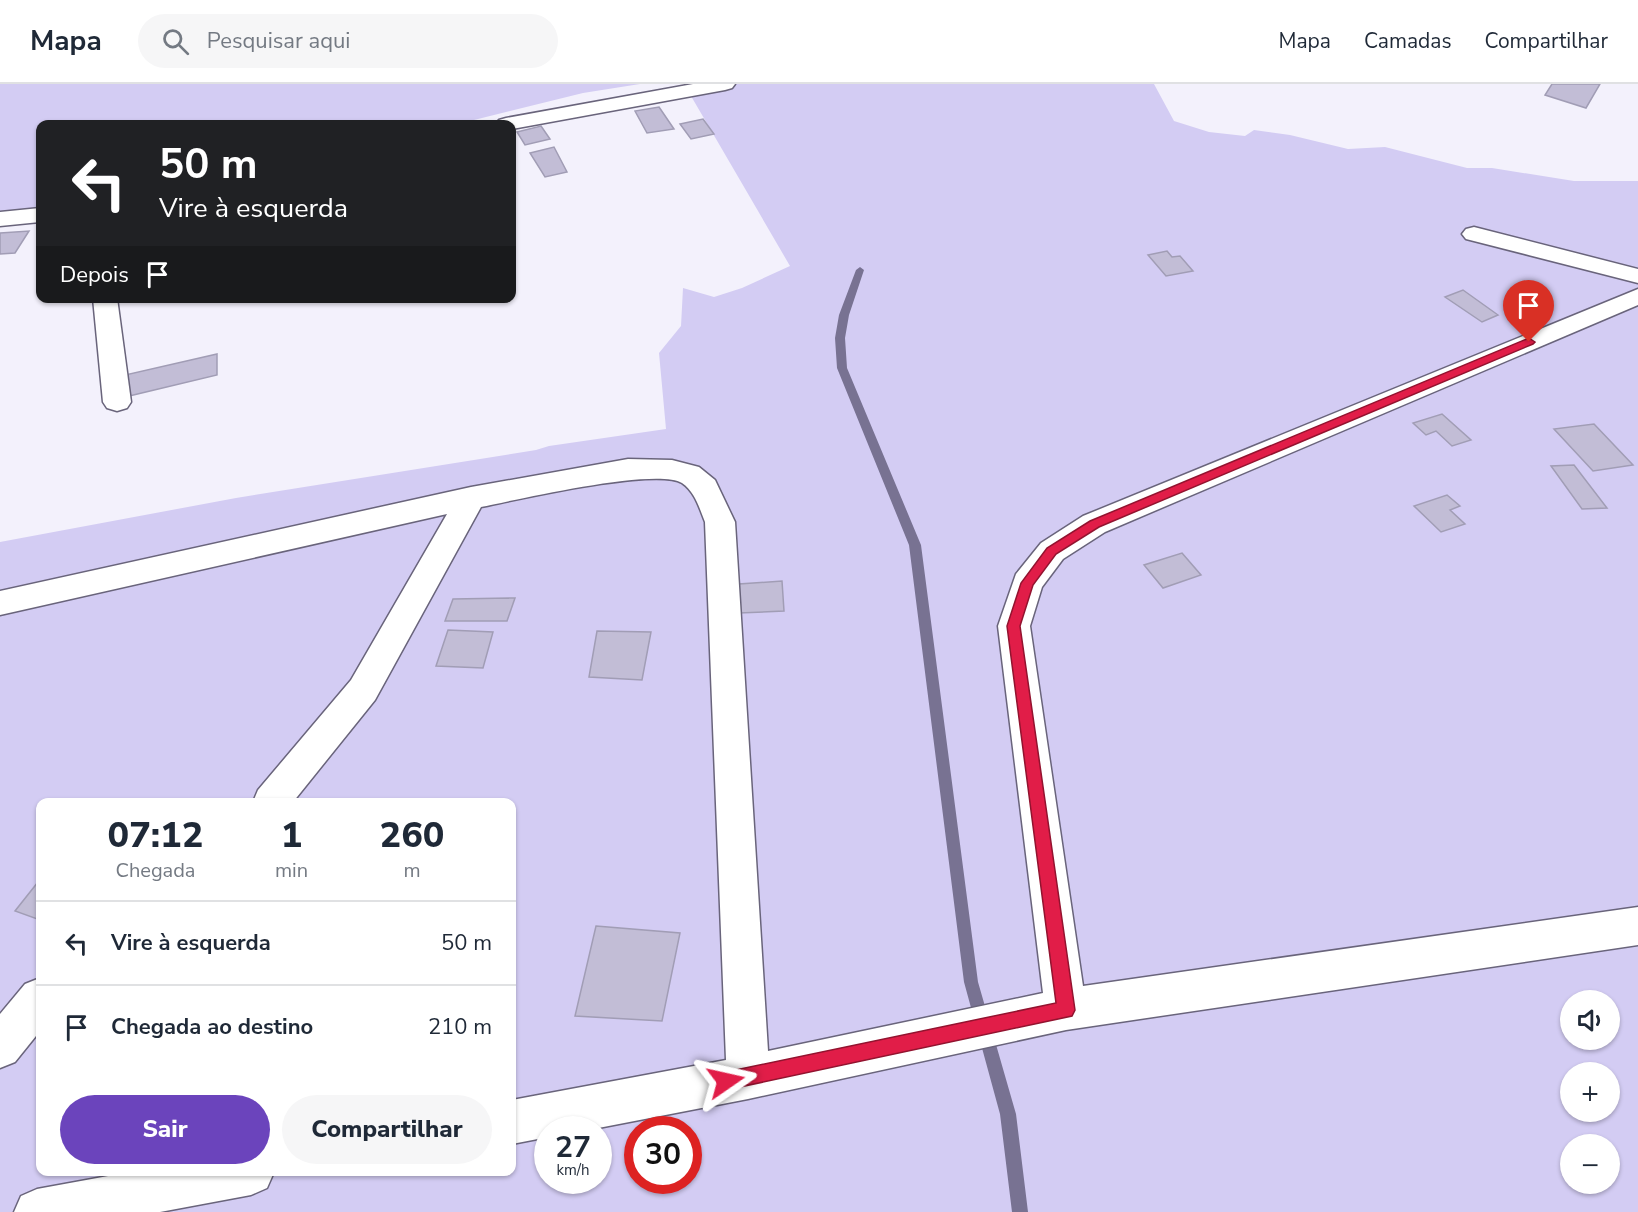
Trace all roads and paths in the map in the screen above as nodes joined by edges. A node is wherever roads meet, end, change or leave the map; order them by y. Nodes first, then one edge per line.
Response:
1 (725, 84) edge
2 (516, 122) edge
3 (36, 215) edge
4 (0, 219) edge
5 (1474, 234) dead end
6 (1638, 276) edge
7 (1638, 296) edge
8 (106, 303) edge
9 (117, 402) dead end
10 (471, 498) junction
11 (0, 603) edge
12 (274, 798) edge
13 (1638, 926) edge
14 (36, 1004) edge
15 (1066, 1010) junction
16 (0, 1047) edge
17 (748, 1077) junction
18 (516, 1121) edge
19 (229, 1176) edge
20 (37, 1212) edge

1 - 2 street
3 - 4 street
5 - 6 street
7 - 15 street
8 - 9 street
10 - 11 street
10 - 12 street
10 - 17 street
13 - 15 street
14 - 16 street
15 - 17 street
17 - 18 street
19 - 20 street

